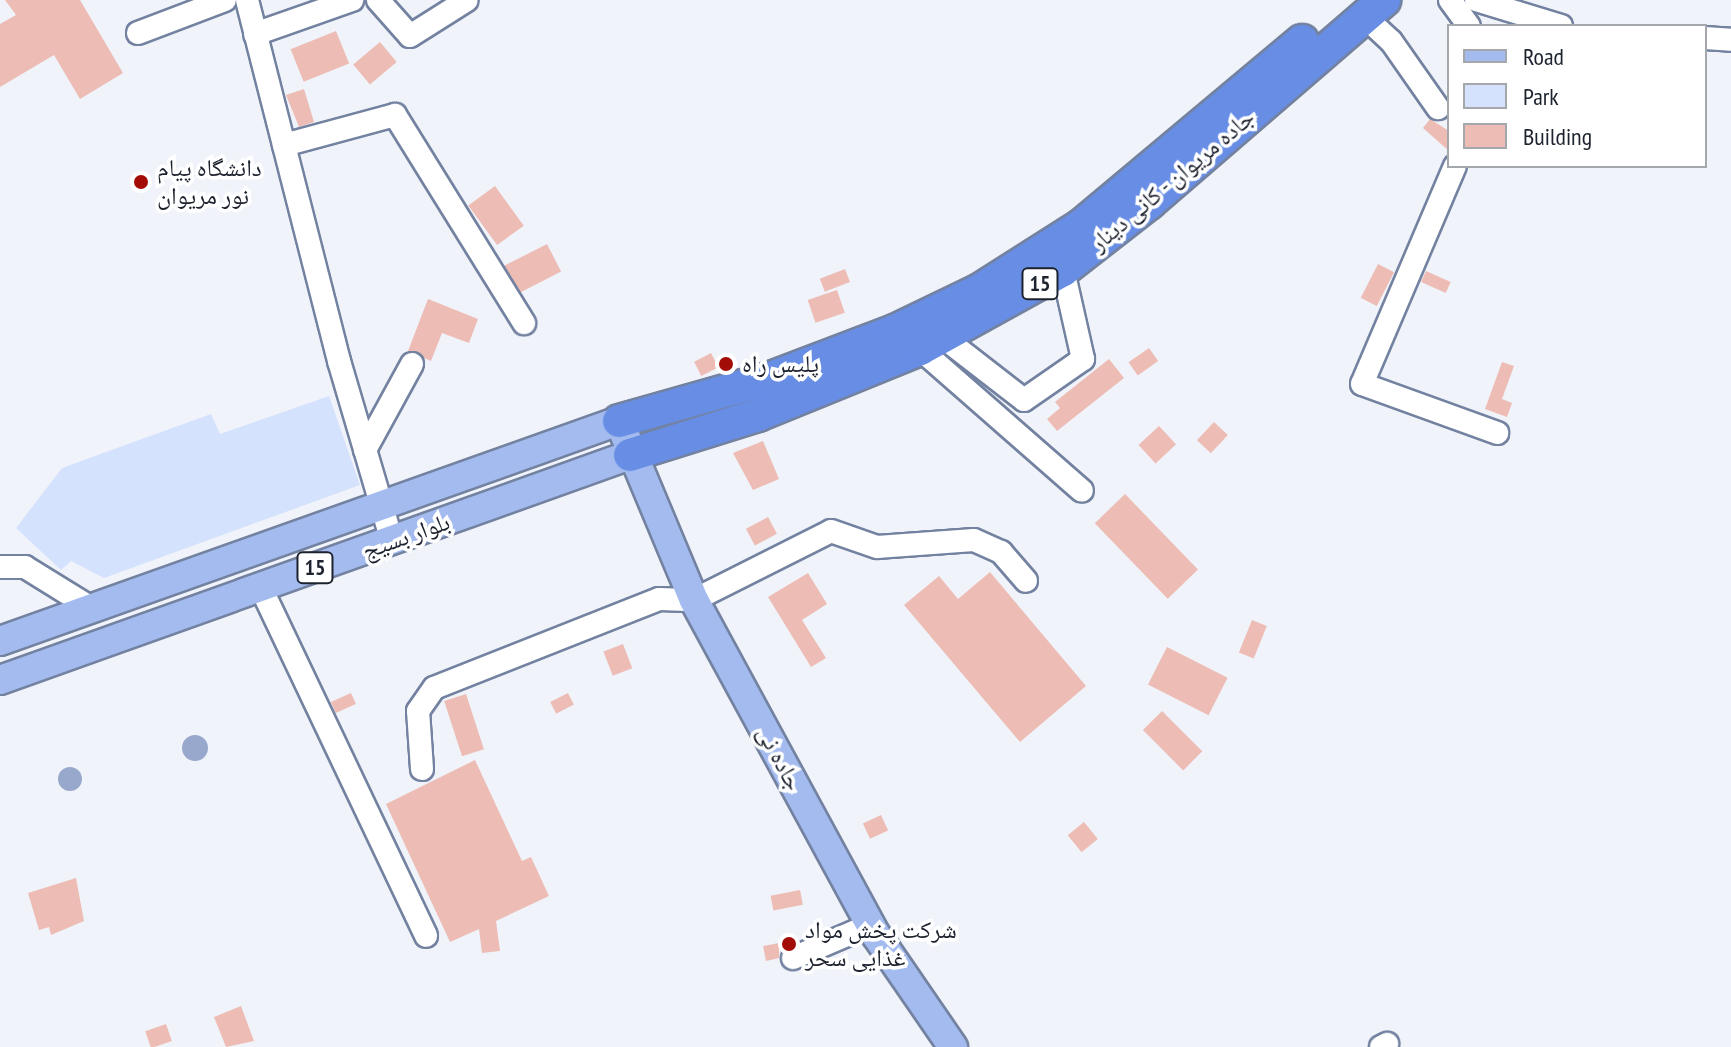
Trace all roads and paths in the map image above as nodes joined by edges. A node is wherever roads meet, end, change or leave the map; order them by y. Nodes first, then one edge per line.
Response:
1 (225, 0) edge
2 (247, 0) edge
3 (352, 0) edge
4 (378, 0) edge
5 (467, 0) edge
6 (1450, 0) edge
7 (1476, 0) edge
8 (1366, 6) edge
9 (1468, 24) edge
10 (1554, 24) edge
11 (138, 33) dead end
12 (255, 34) junction
13 (1707, 38) edge
14 (1731, 40) edge
15 (1438, 108) dead end
16 (284, 145) junction
17 (1454, 168) edge
18 (1063, 270) junction
19 (524, 323) dead end
20 (932, 344) junction
21 (412, 364) dead end
22 (619, 421) junction
23 (1497, 433) dead end
24 (365, 450) junction
25 (630, 455) junction
26 (1082, 491) dead end
27 (382, 508) junction
28 (392, 541) junction
29 (0, 567) edge
30 (1026, 581) dead end
31 (261, 588) junction
32 (694, 600) junction
33 (93, 609) junction
34 (0, 641) edge
35 (0, 680) edge
36 (422, 769) dead end
37 (870, 925) junction
38 (426, 936) dead end
39 (793, 958) dead end
40 (953, 1047) edge

1 - 11 street
2 - 12 street
3 - 12 street
4 - 5 street
6 - 9 street
7 - 10 street
8 - 15 street
8 - 18 highway, جاده مریوان - کانی دینار / 15
8 - 22 highway, 15
12 - 16 street
13 - 14 street
16 - 19 street
16 - 24 street
17 - 23 street
18 - 20 highway, جاده مریوان - کانی دینار / 15
18 - 20 street
20 - 25 highway, جاده مریوان - کانی دینار / 15
20 - 26 street
21 - 24 street
22 - 25 main road, جاده نی
22 - 27 main road, بلوار بسیج / 15
24 - 27 street
25 - 28 main road, بلوار بسیج / 15
25 - 32 main road, جاده نی
27 - 28 street
27 - 33 main road, بلوار بسیج / 15
28 - 31 main road, بلوار بسیج / 15
29 - 33 street
30 - 32 street
31 - 35 main road, بلوار بسیج / 15
31 - 38 street
32 - 36 street
32 - 37 main road, جاده نی
33 - 34 main road, بلوار بسیج / 15
37 - 39 street
37 - 40 main road, جاده نی

